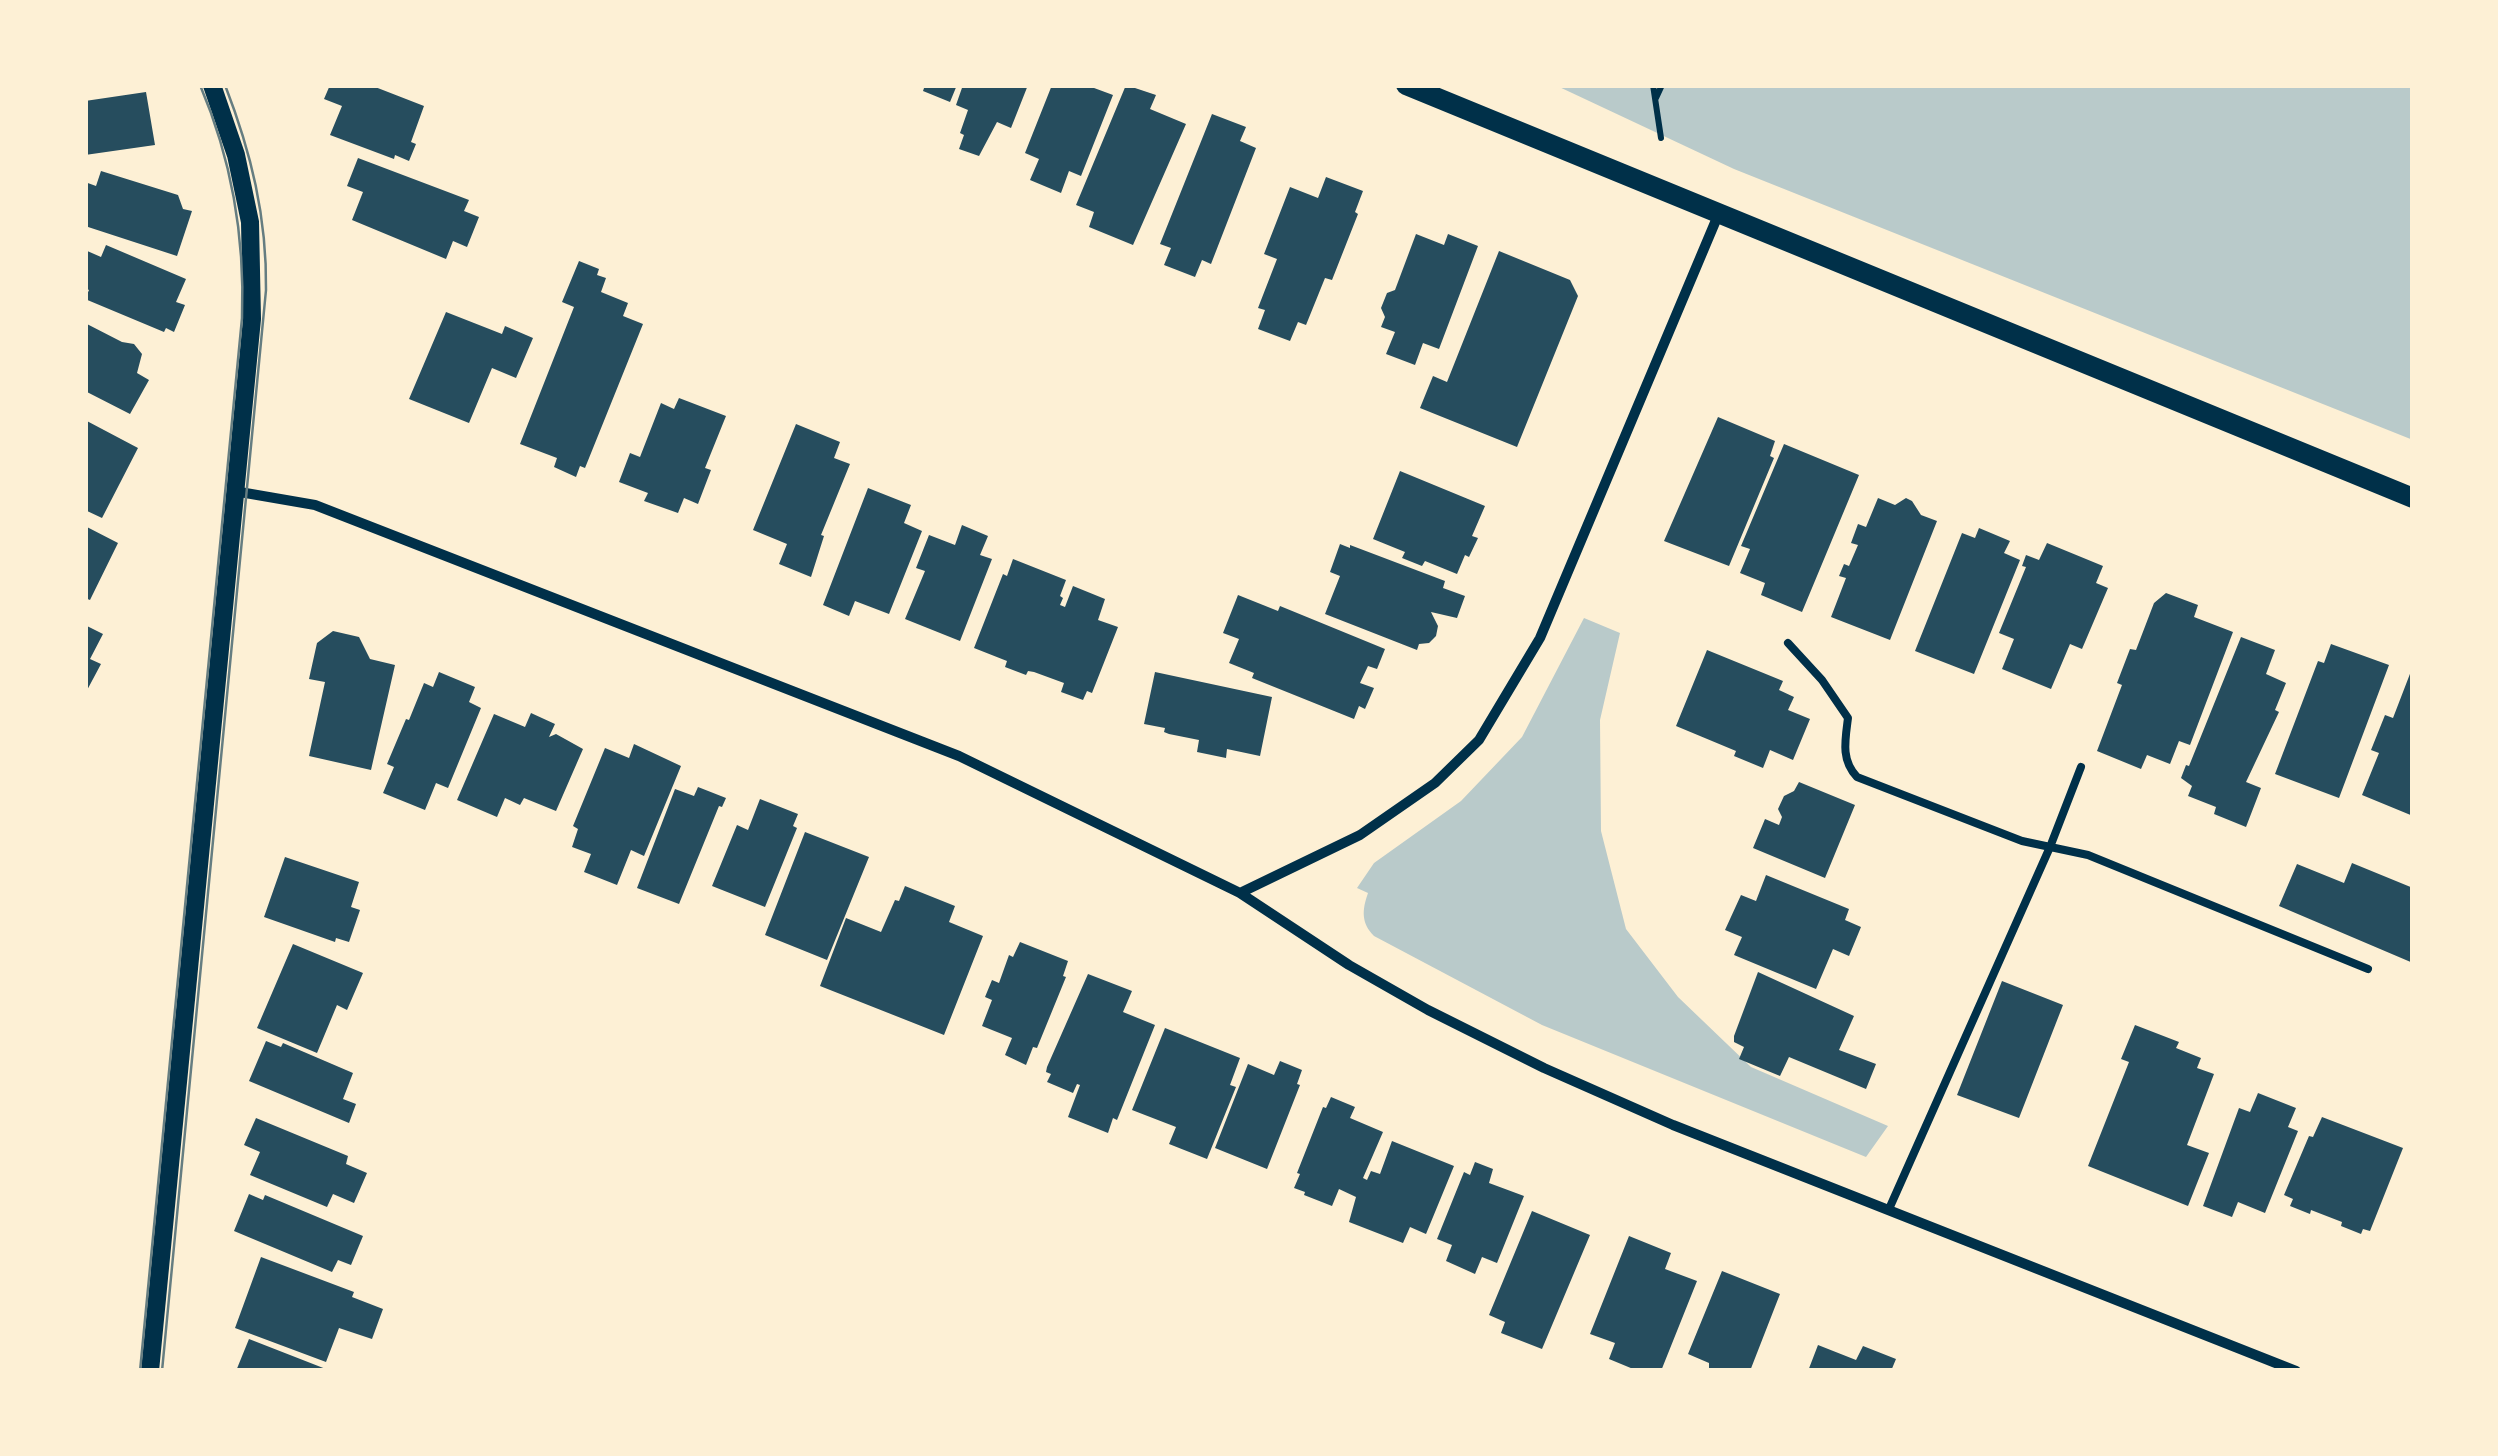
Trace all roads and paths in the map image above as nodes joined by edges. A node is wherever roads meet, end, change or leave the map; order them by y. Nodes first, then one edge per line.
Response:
1 (212, 85) edge
2 (1406, 85) edge
3 (1653, 85) edge
4 (1662, 85) edge
5 (1655, 99) junction
6 (1661, 138) dead end
7 (1719, 214) junction
8 (233, 491) junction
9 (2413, 498) edge
10 (1788, 642) dead end
11 (2081, 767) dead end
12 (2050, 847) junction
13 (1240, 892) junction
14 (2368, 969) dead end
15 (1889, 1209) junction
16 (150, 1371) edge
17 (2296, 1371) edge

1 - 8 street
2 - 7 main road
3 - 5 path
4 - 5 path
5 - 6 path
7 - 9 main road
7 - 13 street
8 - 13 street
8 - 16 street
10 - 12 lane
11 - 12 lane
12 - 14 lane
12 - 15 lane
13 - 15 street
15 - 17 street

